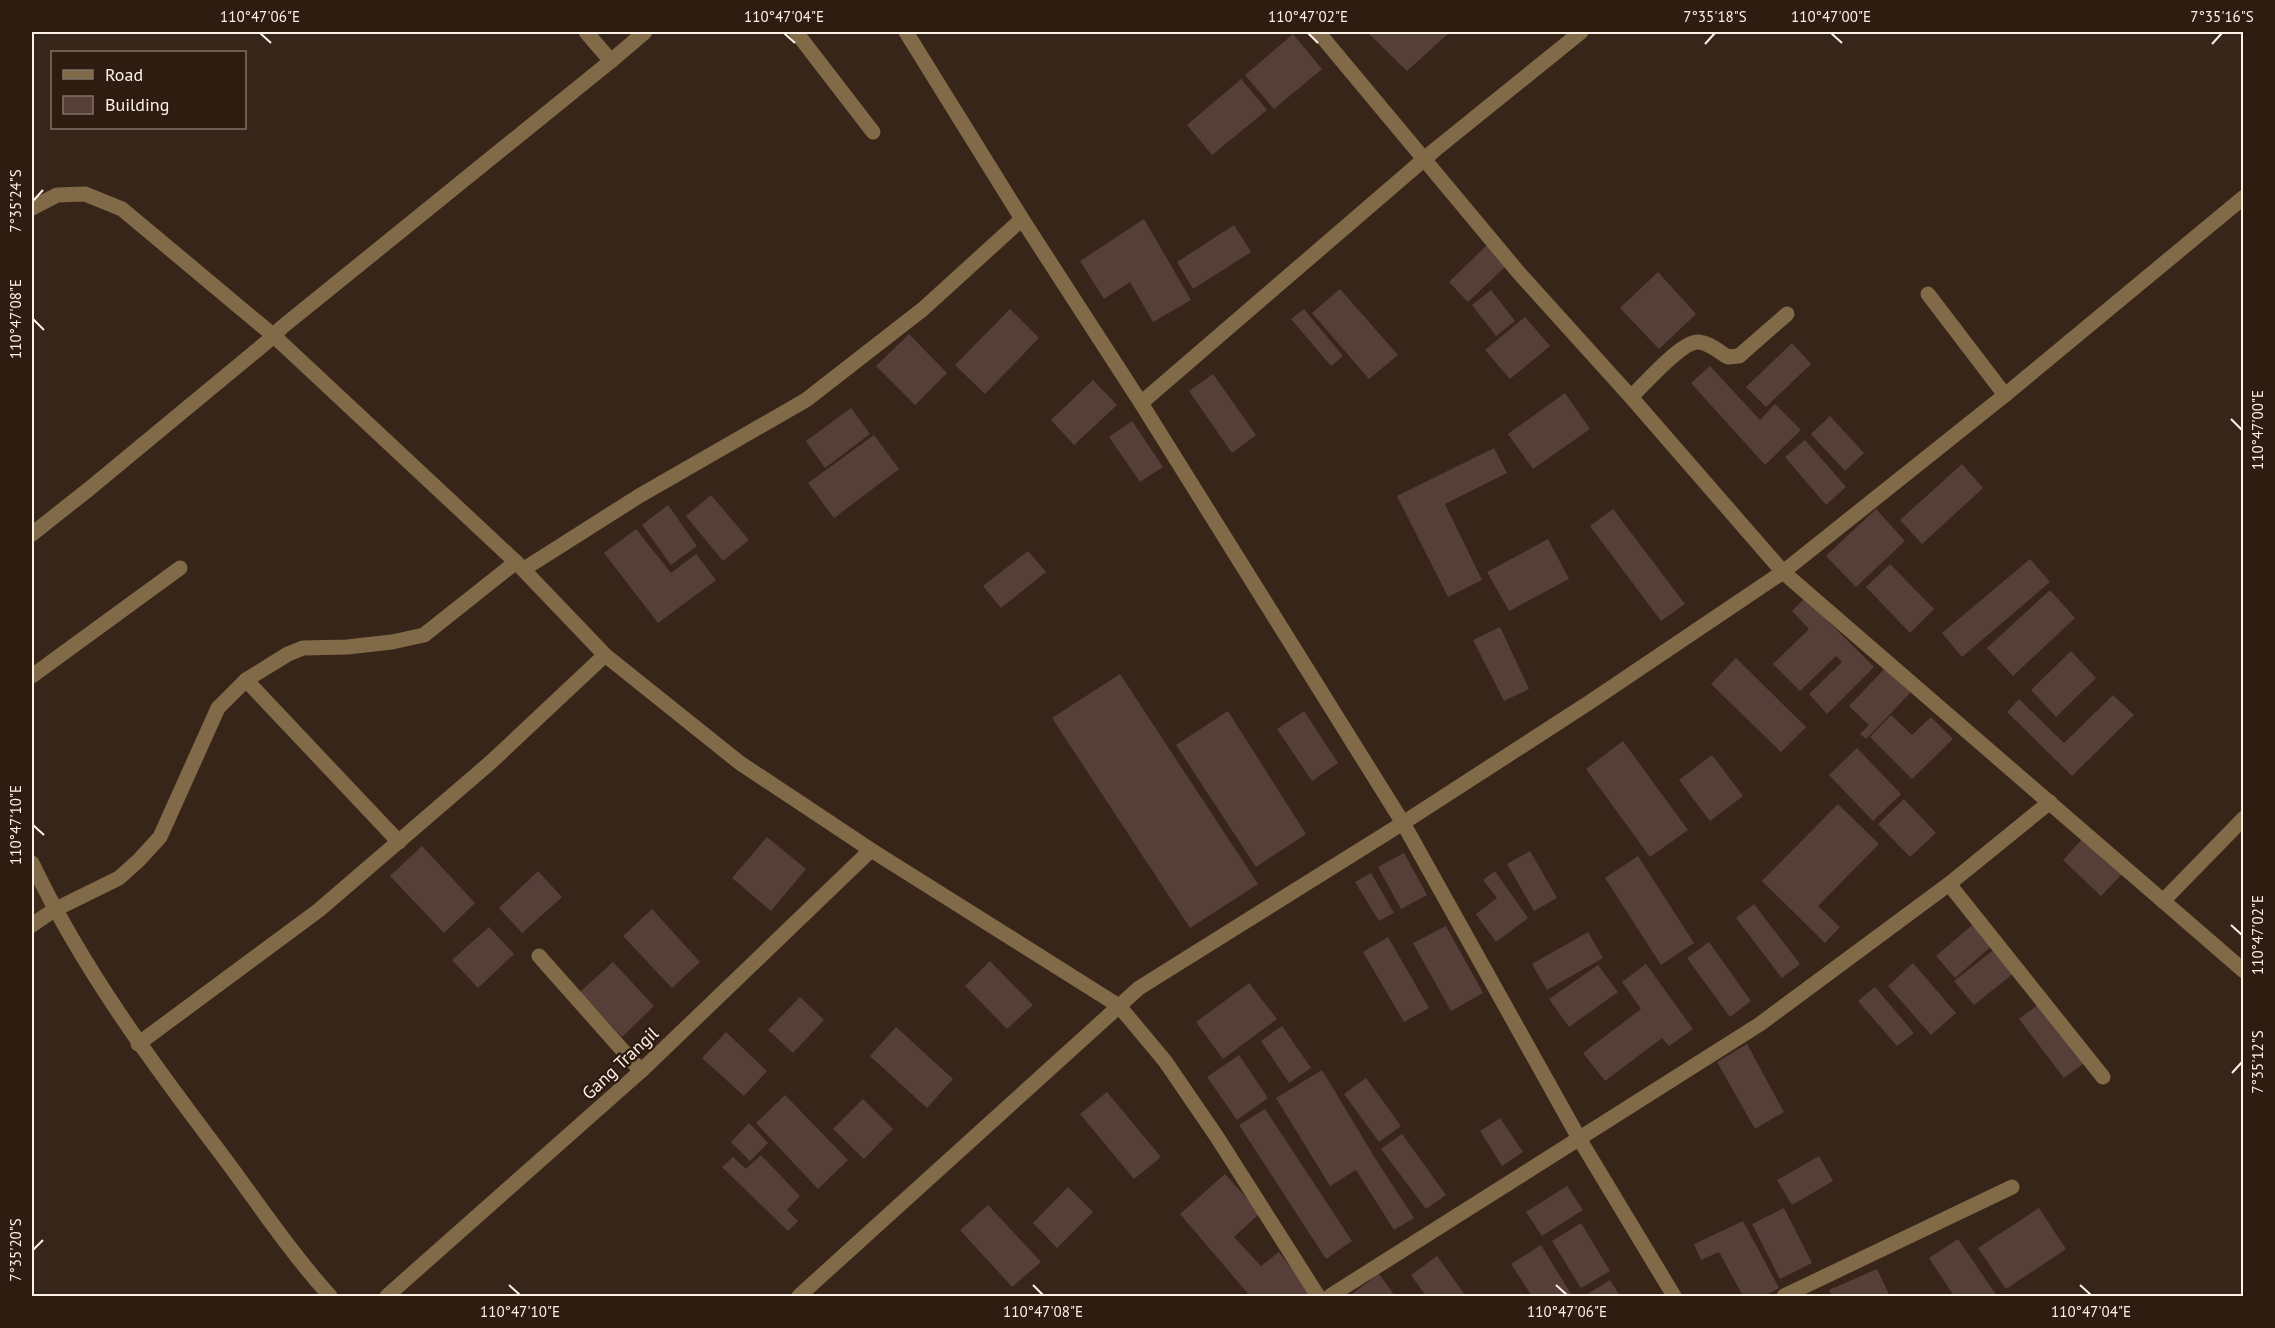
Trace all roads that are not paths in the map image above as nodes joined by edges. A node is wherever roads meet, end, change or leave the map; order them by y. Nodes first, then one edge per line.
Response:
1 (586, 32) edge
2 (645, 32) edge
3 (796, 32) edge
4 (906, 32) edge
5 (1318, 32) edge
6 (1581, 32) edge
7 (611, 61) junction
8 (873, 132) dead end
9 (1425, 159) junction
10 (2244, 197) edge
11 (32, 208) edge
12 (1022, 219) junction
13 (1928, 294) dead end
14 (1787, 314) dead end
15 (274, 336) junction
16 (2005, 395) junction
17 (1631, 397) junction
18 (1141, 403) junction
19 (32, 534) edge
20 (526, 564) junction
21 (180, 568) dead end
22 (1783, 572) junction
23 (605, 655) junction
24 (32, 676) edge
25 (246, 680) junction
26 (2050, 802) junction
27 (2244, 818) edge
28 (1403, 823) junction
29 (399, 842) junction
30 (871, 850) junction
31 (32, 863) edge
32 (1949, 884) junction
33 (2163, 901) junction
34 (54, 910) junction
35 (32, 925) edge
36 (539, 956) dead end
37 (2244, 972) edge
38 (1123, 1002) junction
39 (138, 1044) junction
40 (641, 1071) junction
41 (2103, 1077) dead end
42 (1580, 1140) junction
43 (2012, 1187) dead end
44 (320, 1293) edge
45 (387, 1296) edge
46 (799, 1296) edge
47 (1318, 1296) edge
48 (1330, 1296) edge
49 (1674, 1296) edge
50 (1784, 1296) edge

1 - 7 street
2 - 7 street
3 - 8 street
4 - 12 street
5 - 9 street
6 - 9 street
7 - 15 street
9 - 17 street
9 - 18 street
10 - 16 street
11 - 15 street
12 - 18 street
12 - 20 street
13 - 16 street
14 - 17 street
15 - 19 street
15 - 20 street
16 - 22 street
17 - 22 street
18 - 28 street
20 - 23 street
20 - 25 street
21 - 24 street
22 - 26 street
22 - 28 street
23 - 29 street
23 - 30 street
25 - 29 street
25 - 34 street
26 - 32 street
26 - 33 street
27 - 33 street
28 - 38 street
28 - 42 street
29 - 39 street
30 - 38 street
30 - 40 street, Gang Trangil
31 - 34 street
32 - 41 street
32 - 42 street
33 - 37 street
34 - 35 street
34 - 39 street
36 - 40 street
38 - 46 street
38 - 47 street
39 - 44 street
40 - 45 street, Gang Trangil
42 - 48 street
42 - 49 street
43 - 50 street

